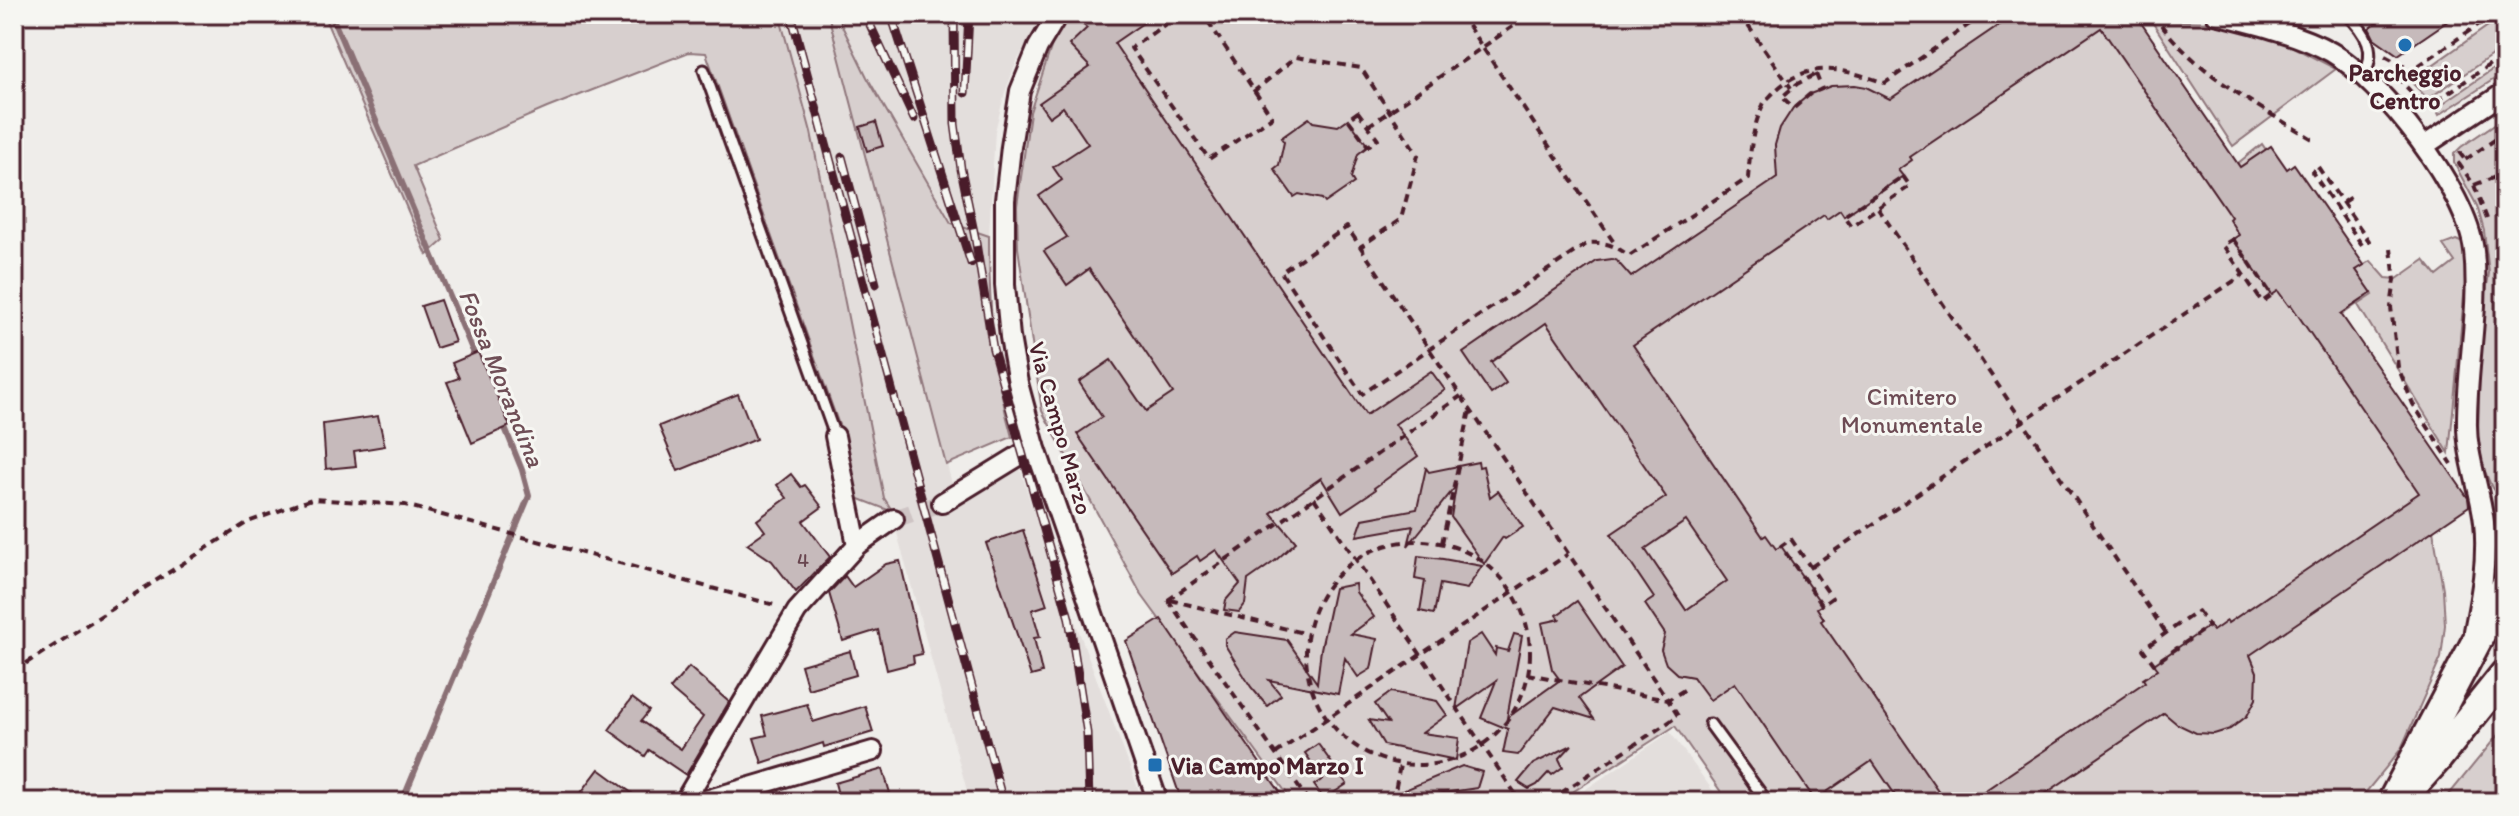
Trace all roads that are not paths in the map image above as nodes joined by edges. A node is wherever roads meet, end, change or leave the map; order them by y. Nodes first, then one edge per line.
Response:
1 (1058, 14) edge
2 (2216, 14) edge
3 (2347, 14) edge
4 (704, 70) dead end
5 (2363, 76) junction
6 (2505, 92) edge
7 (2424, 146) junction
8 (835, 436) joint
9 (1035, 446) junction
10 (942, 503) tunnel mouth
11 (894, 519) tunnel mouth
12 (857, 545) junction
13 (2505, 587) edge
14 (2467, 661) junction
15 (2505, 674) edge
16 (1710, 724) dead end
17 (873, 751) dead end
18 (695, 783) junction
19 (684, 802) edge
20 (704, 802) edge
21 (1158, 802) edge
22 (1767, 802) edge
23 (2395, 802) edge

1 - 9 street, Via Campo Marzo
2 - 5 street
3 - 5 lane
4 - 8 lane
5 - 7 street
6 - 7 street
7 - 14 street
8 - 12 street
9 - 10 street
9 - 21 street, Via Campo Marzo
11 - 12 street
12 - 18 street
13 - 14 main road
14 - 23 main road
15 - 23 main road
16 - 22 lane
17 - 20 street
18 - 19 street
18 - 20 street

